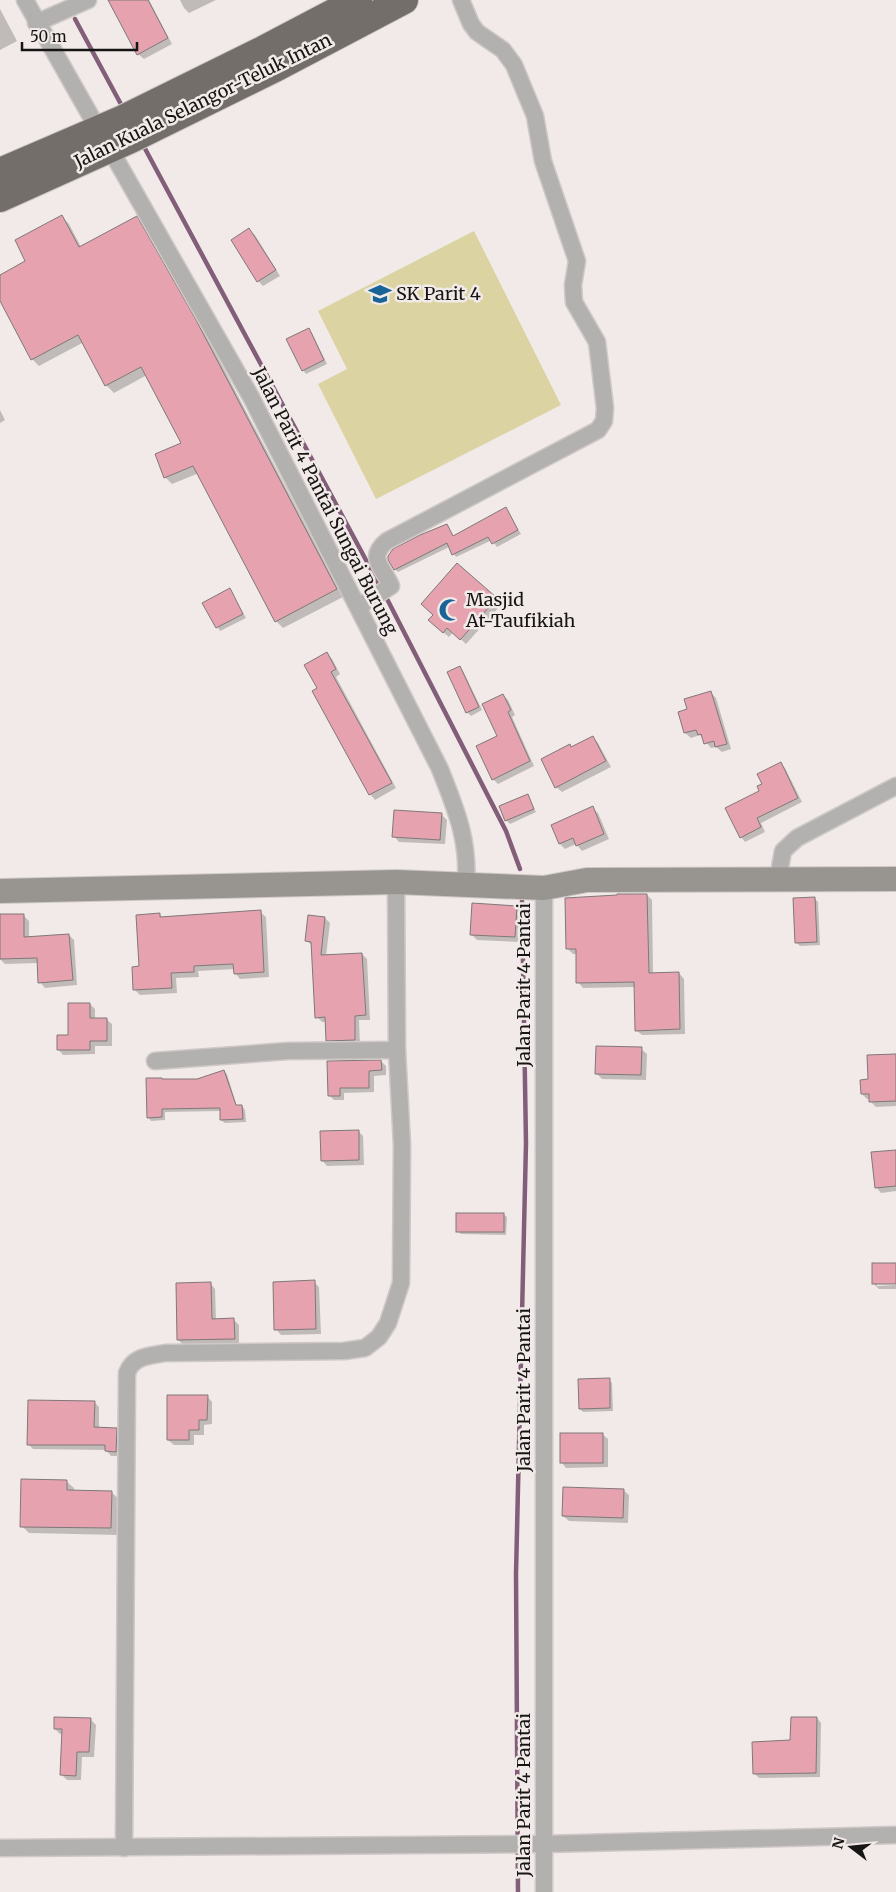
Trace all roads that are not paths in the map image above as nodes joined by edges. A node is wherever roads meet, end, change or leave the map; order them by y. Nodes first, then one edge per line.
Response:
1 (24, 0) edge
2 (88, 0) edge
3 (358, 0) edge
4 (404, 0) edge
5 (461, 0) edge
6 (36, 24) junction
7 (180, 103) junction
8 (115, 134) junction
9 (0, 172) edge
10 (0, 198) edge
11 (358, 607) junction
12 (896, 786) edge
13 (778, 879) junction
14 (896, 879) edge
15 (396, 882) junction
16 (466, 885) junction
17 (544, 888) junction
18 (0, 890) edge
19 (397, 1050) junction
20 (155, 1061) dead end
21 (896, 1835) edge
22 (544, 1844) junction
23 (0, 1848) edge
24 (124, 1848) junction
25 (544, 1892) edge

1 - 6 street, Jalan Parit 4 Pantai Sungai Burung
2 - 6 street
3 - 7 highway, Jalan Kuala Selangor-Teluk Intan
4 - 7 highway, Jalan Kuala Selangor-Teluk Intan
5 - 11 street
6 - 8 street, Jalan Parit 4 Pantai Sungai Burung
7 - 8 highway, Jalan Kuala Selangor-Teluk Intan
8 - 9 highway, Jalan Kuala Selangor-Teluk Intan
8 - 10 highway, Jalan Kuala Selangor-Teluk Intan
8 - 11 street, Jalan Parit 4 Pantai Sungai Burung
11 - 16 street, Jalan Parit 4 Pantai Sungai Burung
12 - 13 street
13 - 14 street
13 - 17 street
15 - 16 street
15 - 18 street
15 - 19 street
16 - 17 street
17 - 22 street, Jalan Parit 4 Pantai
19 - 20 street
19 - 24 street
21 - 22 street
22 - 24 street
22 - 25 street, Jalan Parit 4 Pantai
23 - 24 street

